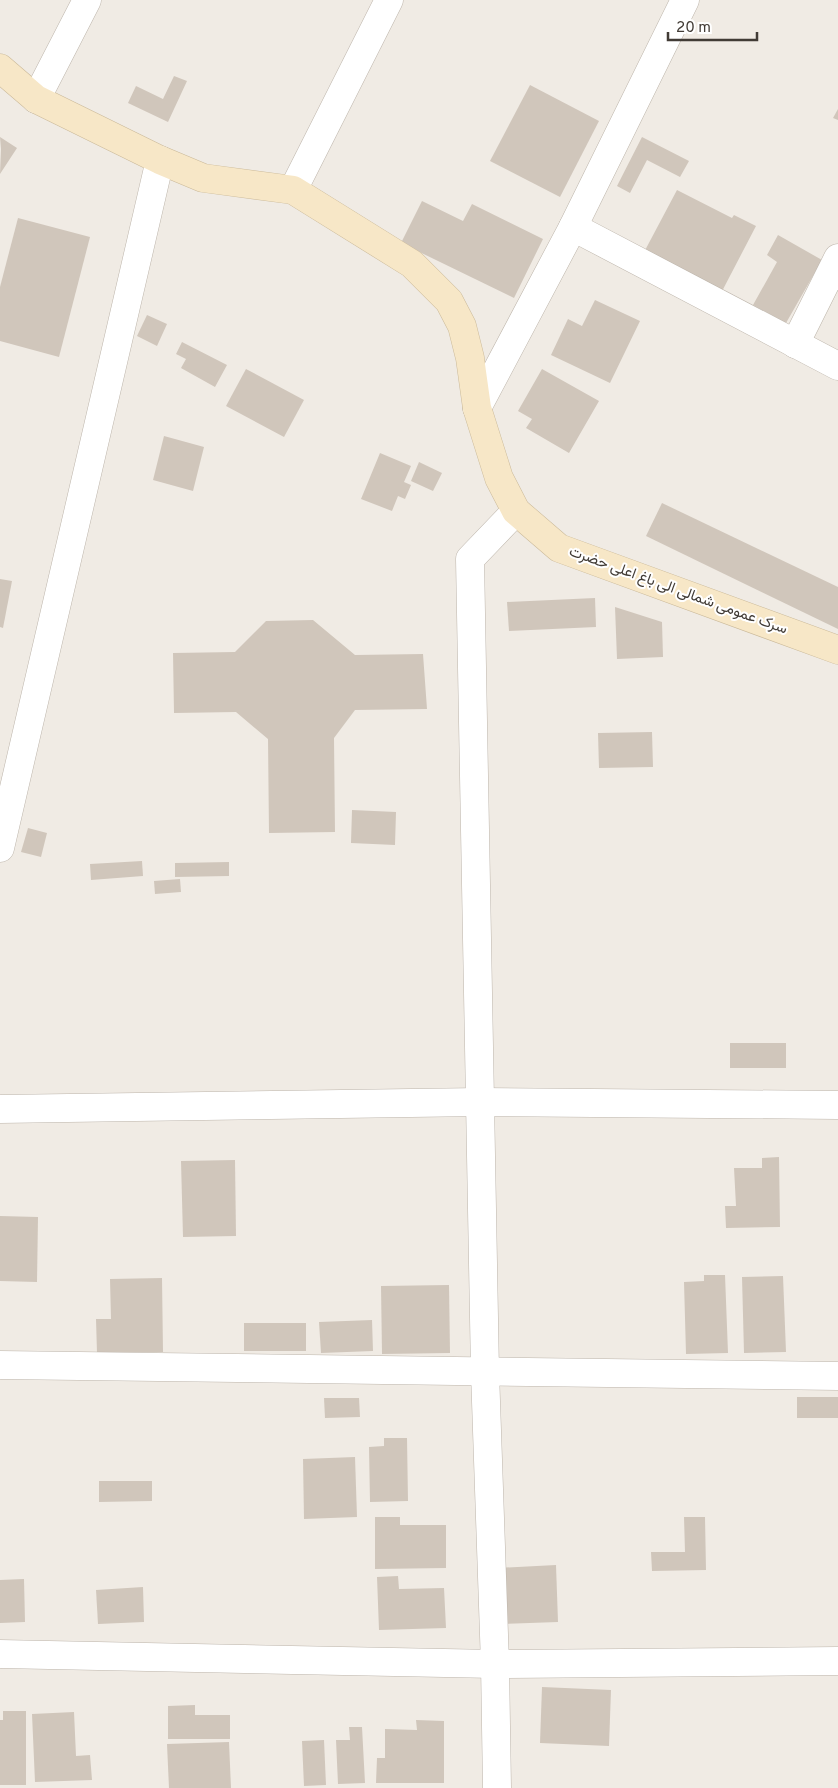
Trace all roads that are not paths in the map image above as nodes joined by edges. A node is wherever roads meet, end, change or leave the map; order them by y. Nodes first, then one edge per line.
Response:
1 (86, 0) edge
2 (388, 0) edge
3 (685, 0) edge
4 (0, 68) edge
5 (36, 99) junction
6 (160, 160) junction
7 (293, 190) junction
8 (573, 227) junction
9 (838, 258) edge
10 (795, 344) junction
11 (838, 366) edge
12 (478, 408) junction
13 (516, 511) junction
14 (838, 650) edge
15 (0, 848) edge
16 (480, 1102) junction
17 (838, 1105) edge
18 (0, 1109) edge
19 (0, 1365) edge
20 (485, 1372) junction
21 (838, 1376) edge
22 (0, 1654) edge
23 (838, 1661) edge
24 (495, 1664) junction
25 (498, 1788) edge

1 - 5 street
2 - 7 street
3 - 8 street
4 - 5 street, سرک عمومی شمالی الی باغ اعلی حضرت
5 - 6 street, سرک عمومی شمالی الی باغ اعلی حضرت
6 - 7 street, سرک عمومی شمالی الی باغ اعلی حضرت
6 - 15 street
7 - 12 street, سرک عمومی شمالی الی باغ اعلی حضرت
8 - 10 street
8 - 12 street
9 - 10 street
10 - 11 street
12 - 13 street, سرک عمومی شمالی الی باغ اعلی حضرت
13 - 14 street, سرک عمومی شمالی الی باغ اعلی حضرت
13 - 16 street
16 - 17 street
16 - 18 street
16 - 20 street
19 - 20 street
20 - 21 street
20 - 24 street
22 - 24 street
23 - 24 street
24 - 25 street

